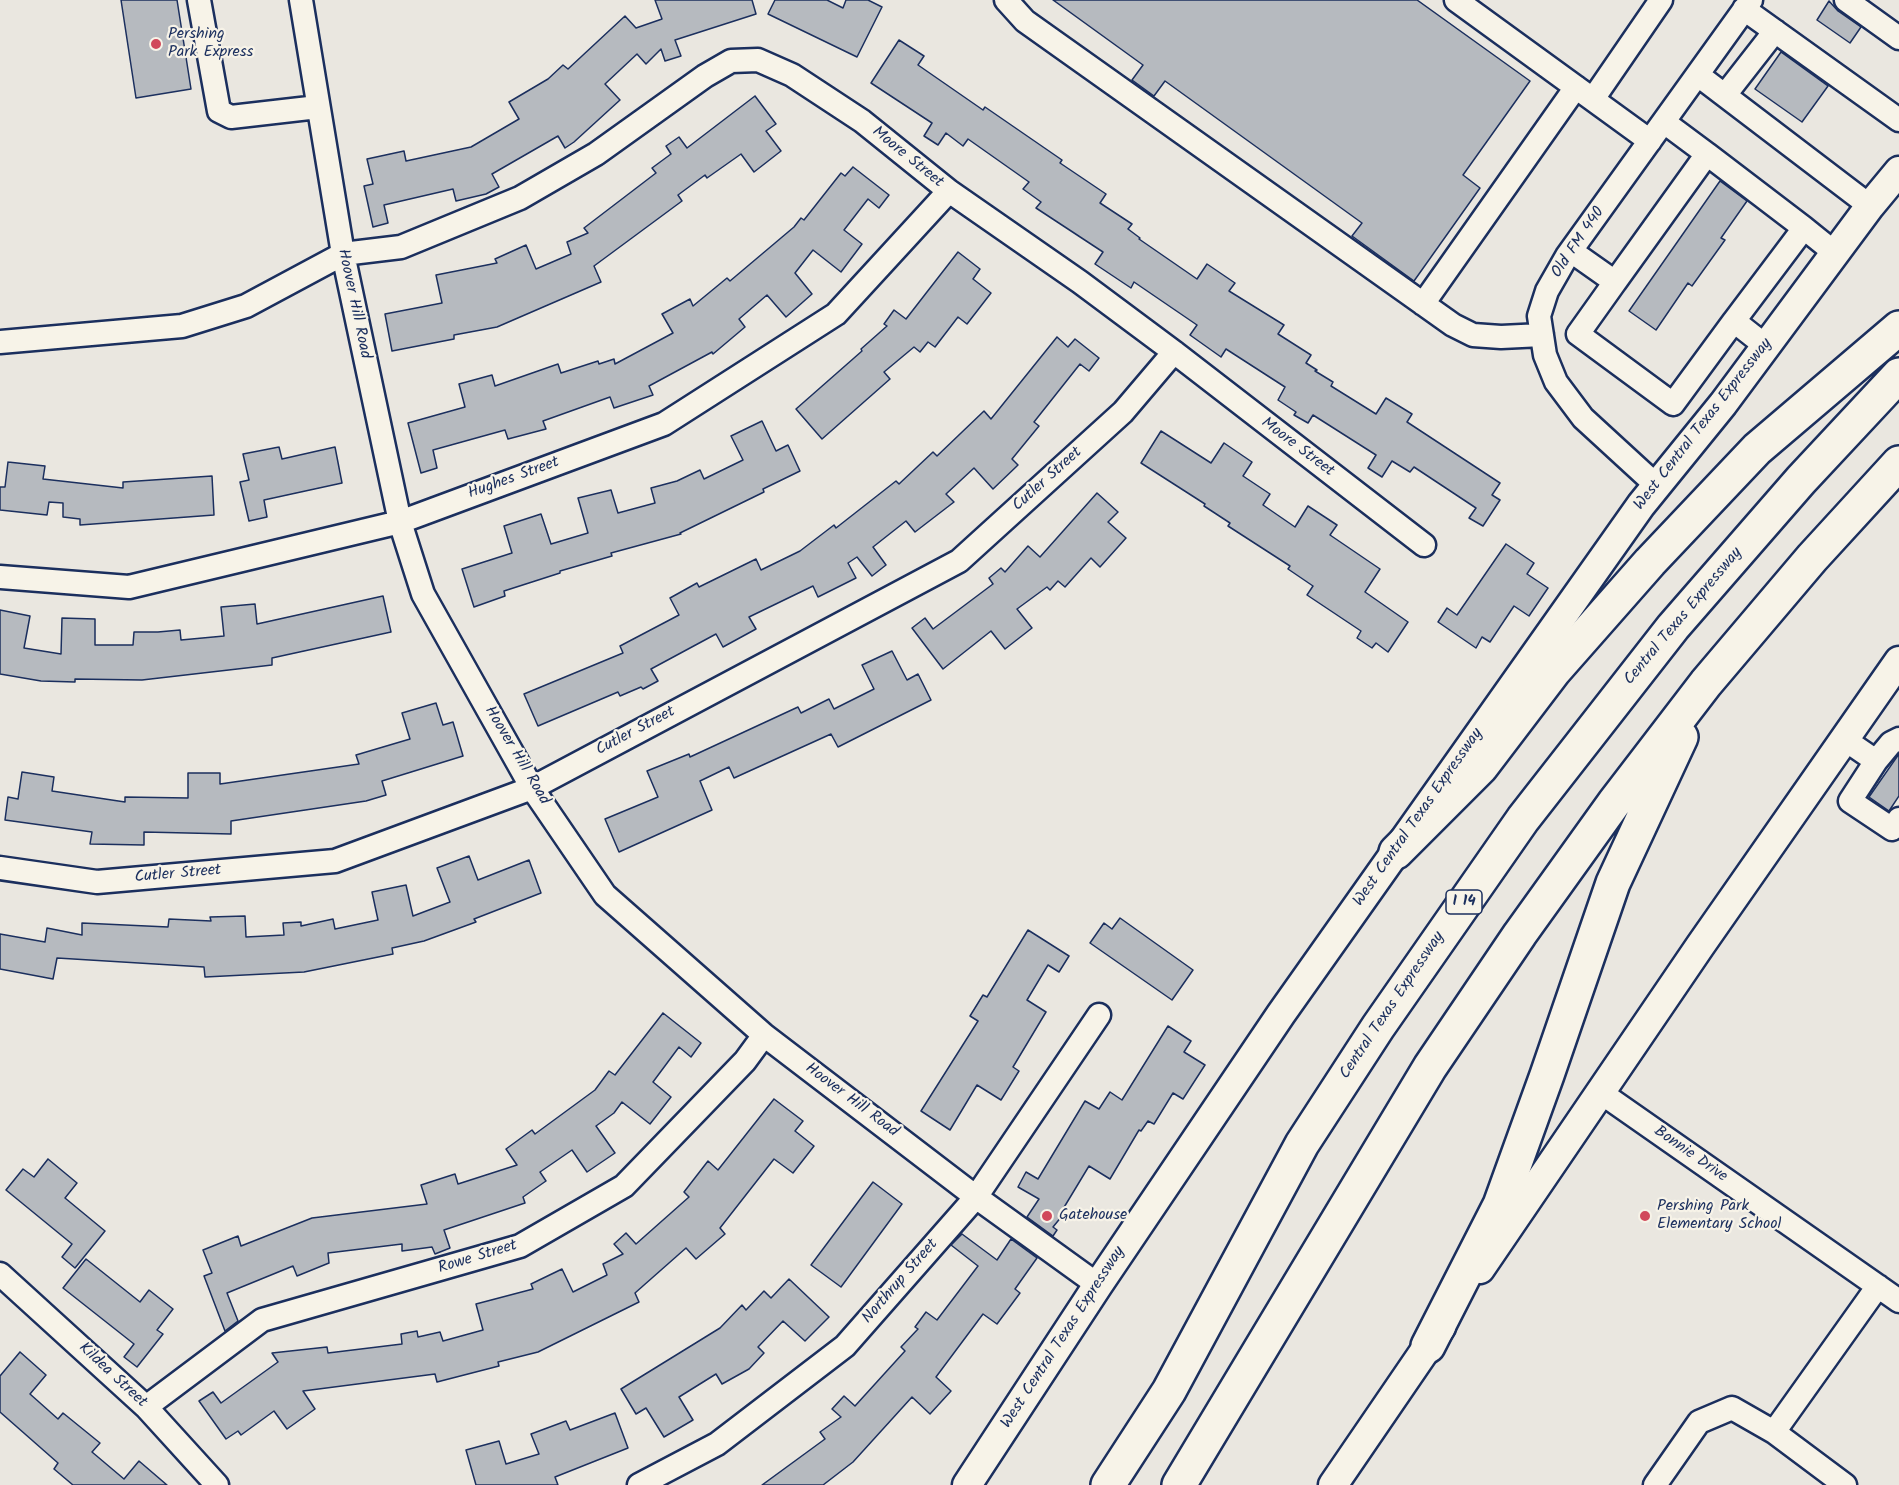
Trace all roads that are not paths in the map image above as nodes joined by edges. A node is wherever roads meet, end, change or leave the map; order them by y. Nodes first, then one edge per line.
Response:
1 (199, 0) edge
2 (301, 0) edge
3 (1006, 0) edge
4 (1456, 0) edge
5 (1661, 0) edge
6 (1846, 0) edge
7 (1747, 4) edge
8 (1775, 31) junction
9 (1899, 38) edge
10 (1698, 75) junction
11 (1585, 93) junction
12 (1725, 95) junction
13 (318, 107) junction
14 (1899, 120) edge
15 (1664, 122) junction
16 (1650, 141) junction
17 (1707, 154) junction
18 (1899, 171) edge
19 (949, 191) junction
20 (1870, 206) junction
21 (1804, 228) junction
22 (1571, 251) junction
23 (1835, 253) junction
24 (342, 254) junction
25 (1615, 282) junction
26 (1423, 304) junction
27 (1734, 321) junction
28 (1899, 328) edge
29 (1542, 335) junction
30 (0, 342) edge
31 (1767, 347) junction
32 (1174, 352) junction
33 (1899, 375) edge
34 (1899, 462) edge
35 (1656, 485) junction
36 (400, 522) junction
37 (1424, 545) dead end
38 (0, 577) edge
39 (1898, 664) edge
40 (1706, 684) junction
41 (1844, 739) junction
42 (1899, 739) edge
43 (1876, 761) junction
44 (532, 788) junction
45 (1899, 819) edge
46 (1396, 852) junction
47 (0, 868) edge
48 (1099, 1015) dead end
49 (764, 1035) junction
50 (1600, 1092) junction
51 (976, 1197) junction
52 (0, 1274) edge
53 (1098, 1285) junction
54 (1878, 1286) junction
55 (1899, 1300) edge
56 (1428, 1346) junction
57 (146, 1407) junction
58 (1774, 1432) junction
59 (218, 1485) edge
60 (639, 1485) edge
61 (967, 1485) edge
62 (1108, 1485) edge
63 (1179, 1485) edge
64 (1333, 1485) edge
65 (1655, 1485) edge
66 (1845, 1485) edge

1 - 13 street
2 - 13 street, Hoover Hill Road
3 - 26 street
4 - 11 street
5 - 11 street
6 - 9 street
7 - 8 street
7 - 10 street, Old FM 440
8 - 12 street
8 - 14 street
10 - 12 street
10 - 15 street, Old FM 440
11 - 16 street
11 - 26 street
12 - 20 street
13 - 24 street, Hoover Hill Road
15 - 16 street, Old FM 440
15 - 17 street
16 - 22 street, Old FM 440
17 - 21 street
17 - 25 street
18 - 20 main road, West Central Texas Expressway
19 - 24 street, Moore Street
19 - 32 street, Moore Street
19 - 36 street, Hughes Street
20 - 23 main road, West Central Texas Expressway
21 - 23 street
21 - 27 street
22 - 25 street
22 - 29 street, Old FM 440
23 - 31 main road, West Central Texas Expressway
24 - 30 street
24 - 36 street, Hoover Hill Road
25 - 27 street
26 - 29 street
27 - 31 street
28 - 46 highway
29 - 35 street, Old FM 440
31 - 35 main road, West Central Texas Expressway
32 - 37 street, Moore Street
32 - 44 street, Cutler Street
33 - 62 highway, Central Texas Expressway / I 14
34 - 40 highway
35 - 46 main road, West Central Texas Expressway
36 - 38 street, Hughes Street
36 - 44 street, Hoover Hill Road
39 - 41 main road
40 - 56 highway
40 - 63 highway
41 - 43 street
41 - 50 main road
42 - 43 street
43 - 45 street
44 - 47 street, Cutler Street
44 - 49 street, Hoover Hill Road
46 - 53 main road, West Central Texas Expressway
48 - 51 street, Northrup Street
49 - 51 street, Hoover Hill Road
49 - 57 street, Rowe Street
50 - 54 street, Bonnie Drive
50 - 56 main road
51 - 53 street, Hoover Hill Road
51 - 60 street, Northrup Street
52 - 57 street, Kildea Street
53 - 61 main road, West Central Texas Expressway
54 - 55 street, Bonnie Drive
54 - 58 street
56 - 64 main road
57 - 59 street, Kildea Street
58 - 65 street
58 - 66 street

